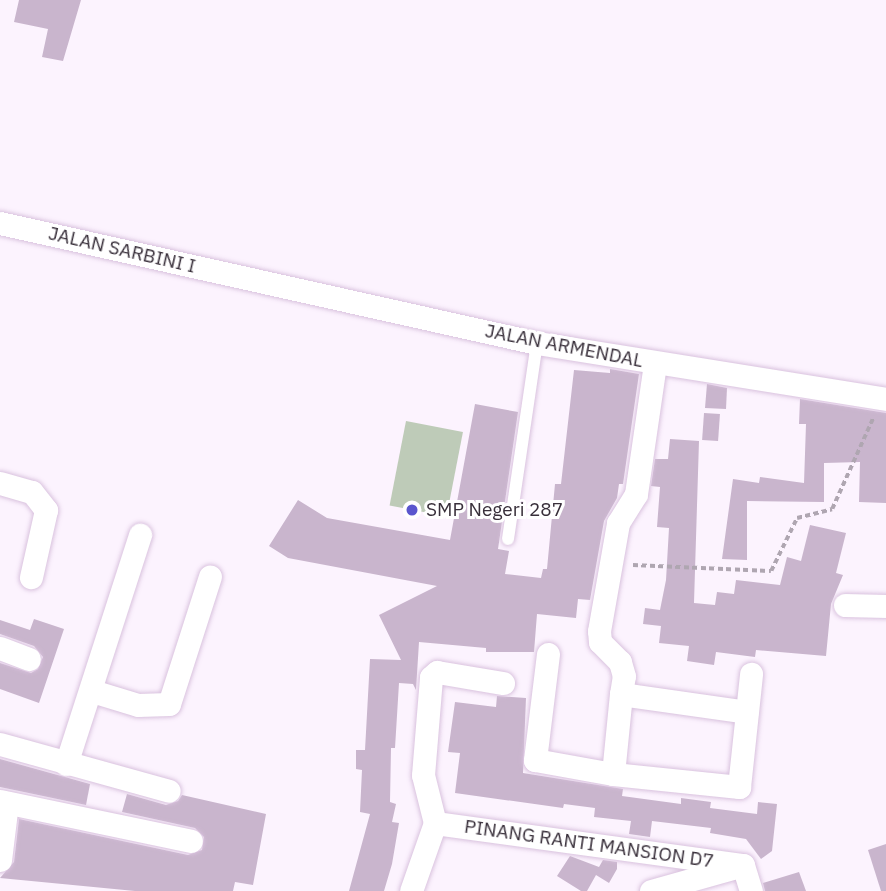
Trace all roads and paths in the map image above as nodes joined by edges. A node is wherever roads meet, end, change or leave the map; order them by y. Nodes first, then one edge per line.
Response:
1 (0, 223) edge
2 (245, 278) joint
3 (537, 343) junction
4 (655, 364) junction
5 (883, 399) edge
6 (0, 482) edge
7 (140, 536) dead end
8 (508, 539) dead end
9 (613, 563) junction
10 (209, 576) dead end
11 (31, 577) dead end
12 (845, 605) dead end
13 (886, 606) edge
14 (0, 648) edge
15 (548, 654) dead end
16 (29, 659) dead end
17 (751, 674) dead end
18 (503, 683) dead end
19 (92, 691) junction
20 (621, 694) junction
21 (747, 712) junction
22 (0, 744) edge
23 (66, 764) junction
24 (613, 774) junction
25 (169, 791) dead end
26 (4, 802) edge
27 (435, 823) junction
28 (191, 841) dead end
29 (655, 852) junction
30 (0, 860) edge
31 (743, 865) junction
32 (411, 891) edge
33 (651, 891) edge
34 (751, 891) edge

1 - 2 street, JALAN SARBINI I
2 - 3 street, JALAN ARMENDAL
3 - 4 street, JALAN ARMENDAL
3 - 8 lane
4 - 5 street, JALAN ARMENDAL
4 - 9 street
5 - 9 path
6 - 11 street
7 - 19 street
9 - 20 street
10 - 19 street
12 - 13 street
14 - 16 street
15 - 24 street
17 - 21 street
18 - 27 street
19 - 23 street
20 - 21 street
20 - 24 street
21 - 24 street
22 - 23 street
23 - 25 street
26 - 28 street
26 - 30 street
27 - 29 street, PINANG RANTI MANSION D7
27 - 32 street
29 - 31 street, PINANG RANTI MANSION D7
29 - 33 street
31 - 33 street
31 - 34 street

